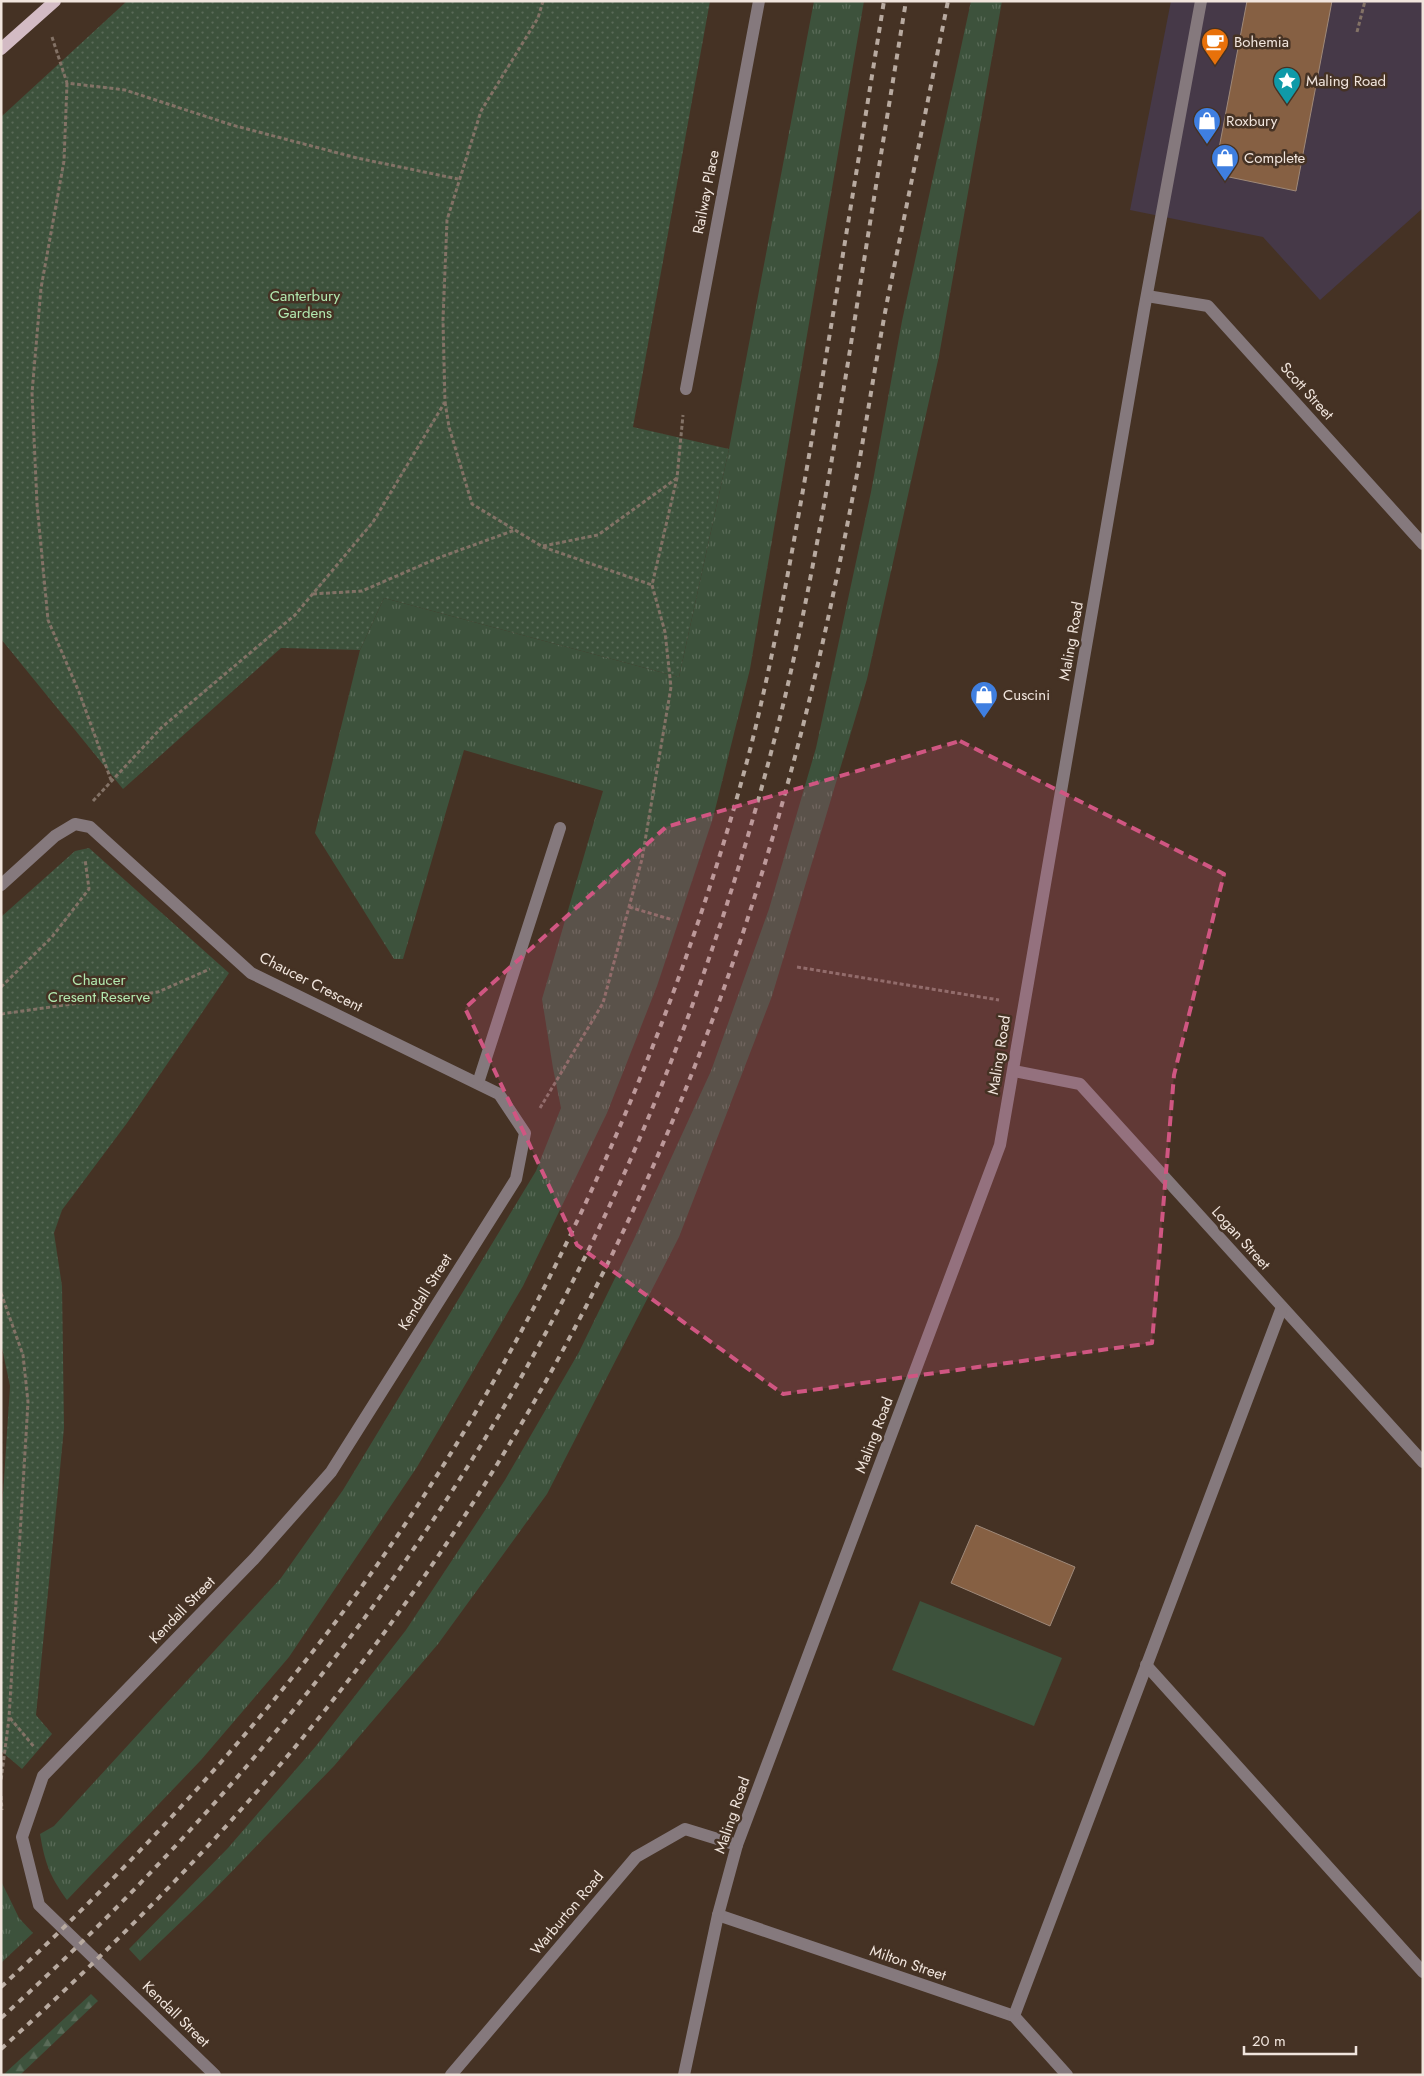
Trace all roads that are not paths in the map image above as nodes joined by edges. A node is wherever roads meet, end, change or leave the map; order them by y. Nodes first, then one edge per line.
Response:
1 (55, 1) edge
2 (759, 1) edge
3 (1201, 1) edge
4 (1, 49) edge
5 (1147, 296) junction
6 (686, 389) road end
7 (1423, 544) edge
8 (560, 828) dead end
9 (1, 885) edge
10 (1014, 1071) junction
11 (478, 1083) junction
12 (525, 1133) joint
13 (1282, 1307) junction
14 (1423, 1462) edge
15 (1146, 1665) junction
16 (737, 1844) junction
17 (718, 1915) junction
18 (1423, 1972) edge
19 (1014, 2016) junction
20 (215, 2075) edge
21 (451, 2075) edge
22 (684, 2075) edge
23 (1067, 2075) edge

1 - 4 main road
2 - 6 street, Railway Place
3 - 5 street, Maling Road
5 - 7 street, Scott Street
5 - 10 street, Maling Road
8 - 11 street
9 - 11 street, Chaucer Crescent
10 - 13 street, Logan Street
10 - 16 street, Maling Road
11 - 12 street, Chaucer Crescent
12 - 20 street, Kendall Street
13 - 14 street, Logan Street
13 - 15 street
15 - 18 street
15 - 19 street
16 - 17 street, Maling Road
16 - 21 street, Warburton Road
17 - 19 street, Milton Street
17 - 22 street, Maling Road
19 - 23 street, Milton Street

